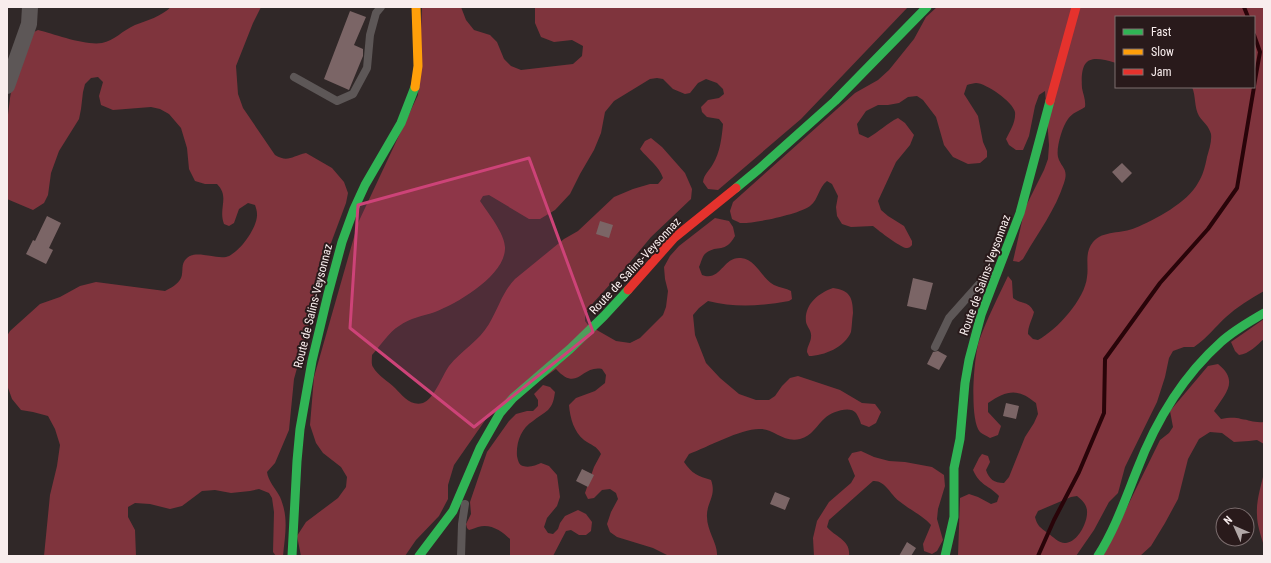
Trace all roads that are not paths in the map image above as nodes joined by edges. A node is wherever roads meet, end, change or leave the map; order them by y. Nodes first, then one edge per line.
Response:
1 (30, 7) edge
2 (381, 7) edge
3 (416, 7) edge
4 (926, 7) edge
5 (1076, 7) edge
6 (294, 77) dead end
7 (7, 86) edge
8 (1000, 266) junction
9 (1264, 313) edge
10 (936, 347) dead end
11 (463, 490) junction
12 (292, 556) edge
13 (419, 556) edge
14 (461, 556) edge
15 (945, 556) edge
16 (1098, 556) edge

1 - 7 street
2 - 6 lane
3 - 12 street, Route de Salins-Veysonnaz
4 - 11 street, Route de Salins-Veysonnaz
5 - 8 street, Route de Salins-Veysonnaz
8 - 10 lane
8 - 15 street, Route de Salins-Veysonnaz
9 - 16 street
11 - 13 street, Route de Salins-Veysonnaz
11 - 14 lane

